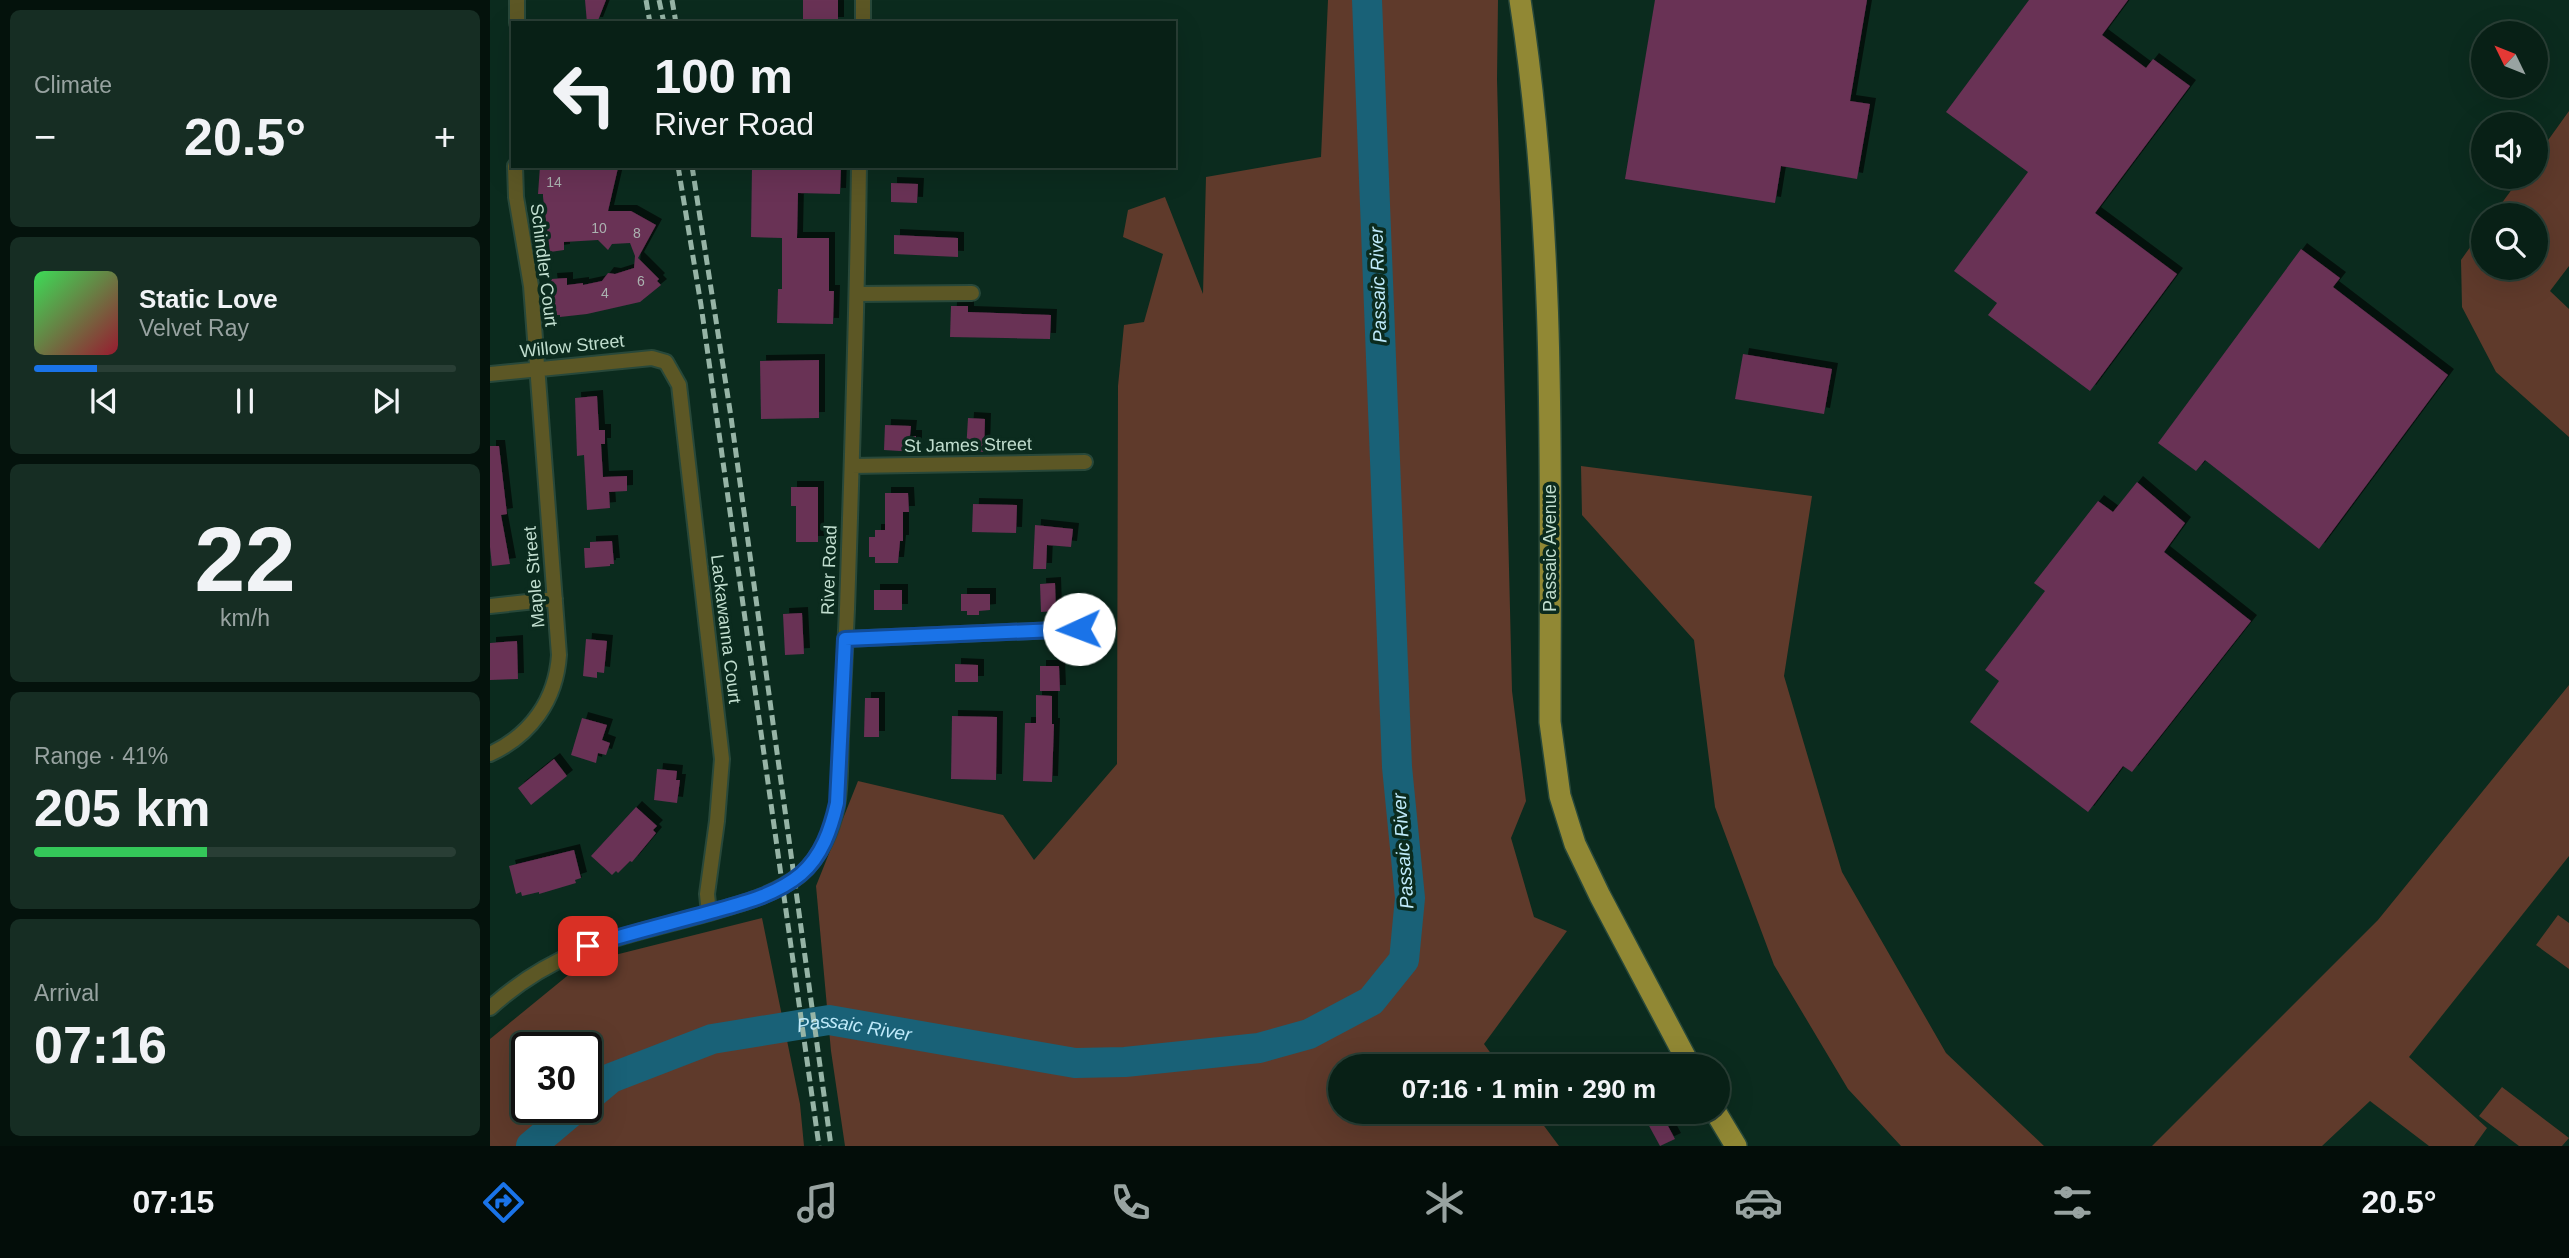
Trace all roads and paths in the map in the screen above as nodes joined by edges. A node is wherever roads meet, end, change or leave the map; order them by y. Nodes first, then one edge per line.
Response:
1 (517, 0) edge
2 (863, 0) edge
3 (1520, 0) edge
4 (517, 21) edge
5 (863, 21) edge
6 (515, 168) edge
7 (859, 168) edge
8 (972, 293) dead end
9 (857, 294) junction
10 (658, 359) joint
11 (536, 369) junction
12 (490, 374) edge
13 (1085, 462) dead end
14 (852, 466) junction
15 (555, 599) junction
16 (490, 606) edge
17 (1079, 629) dead end
18 (845, 639) junction
19 (490, 754) edge
20 (709, 912) junction
21 (490, 1008) edge
22 (1684, 1054) edge
23 (1723, 1124) edge
24 (1736, 1146) edge

1 - 4 street
2 - 5 street
3 - 22 main road, Passaic Avenue
6 - 11 street, Schindler Court
7 - 9 street, River Road
8 - 9 street
9 - 14 street, River Road
10 - 11 street, Willow Street
10 - 20 street, Lackawanna Court
11 - 12 street, Willow Street
11 - 15 street, Maple Street
13 - 14 street, St James Street
14 - 18 street, River Road
15 - 16 street
15 - 19 street, Maple Street
17 - 18 street
18 - 20 street, River Road
20 - 21 street, River Road
23 - 24 main road

